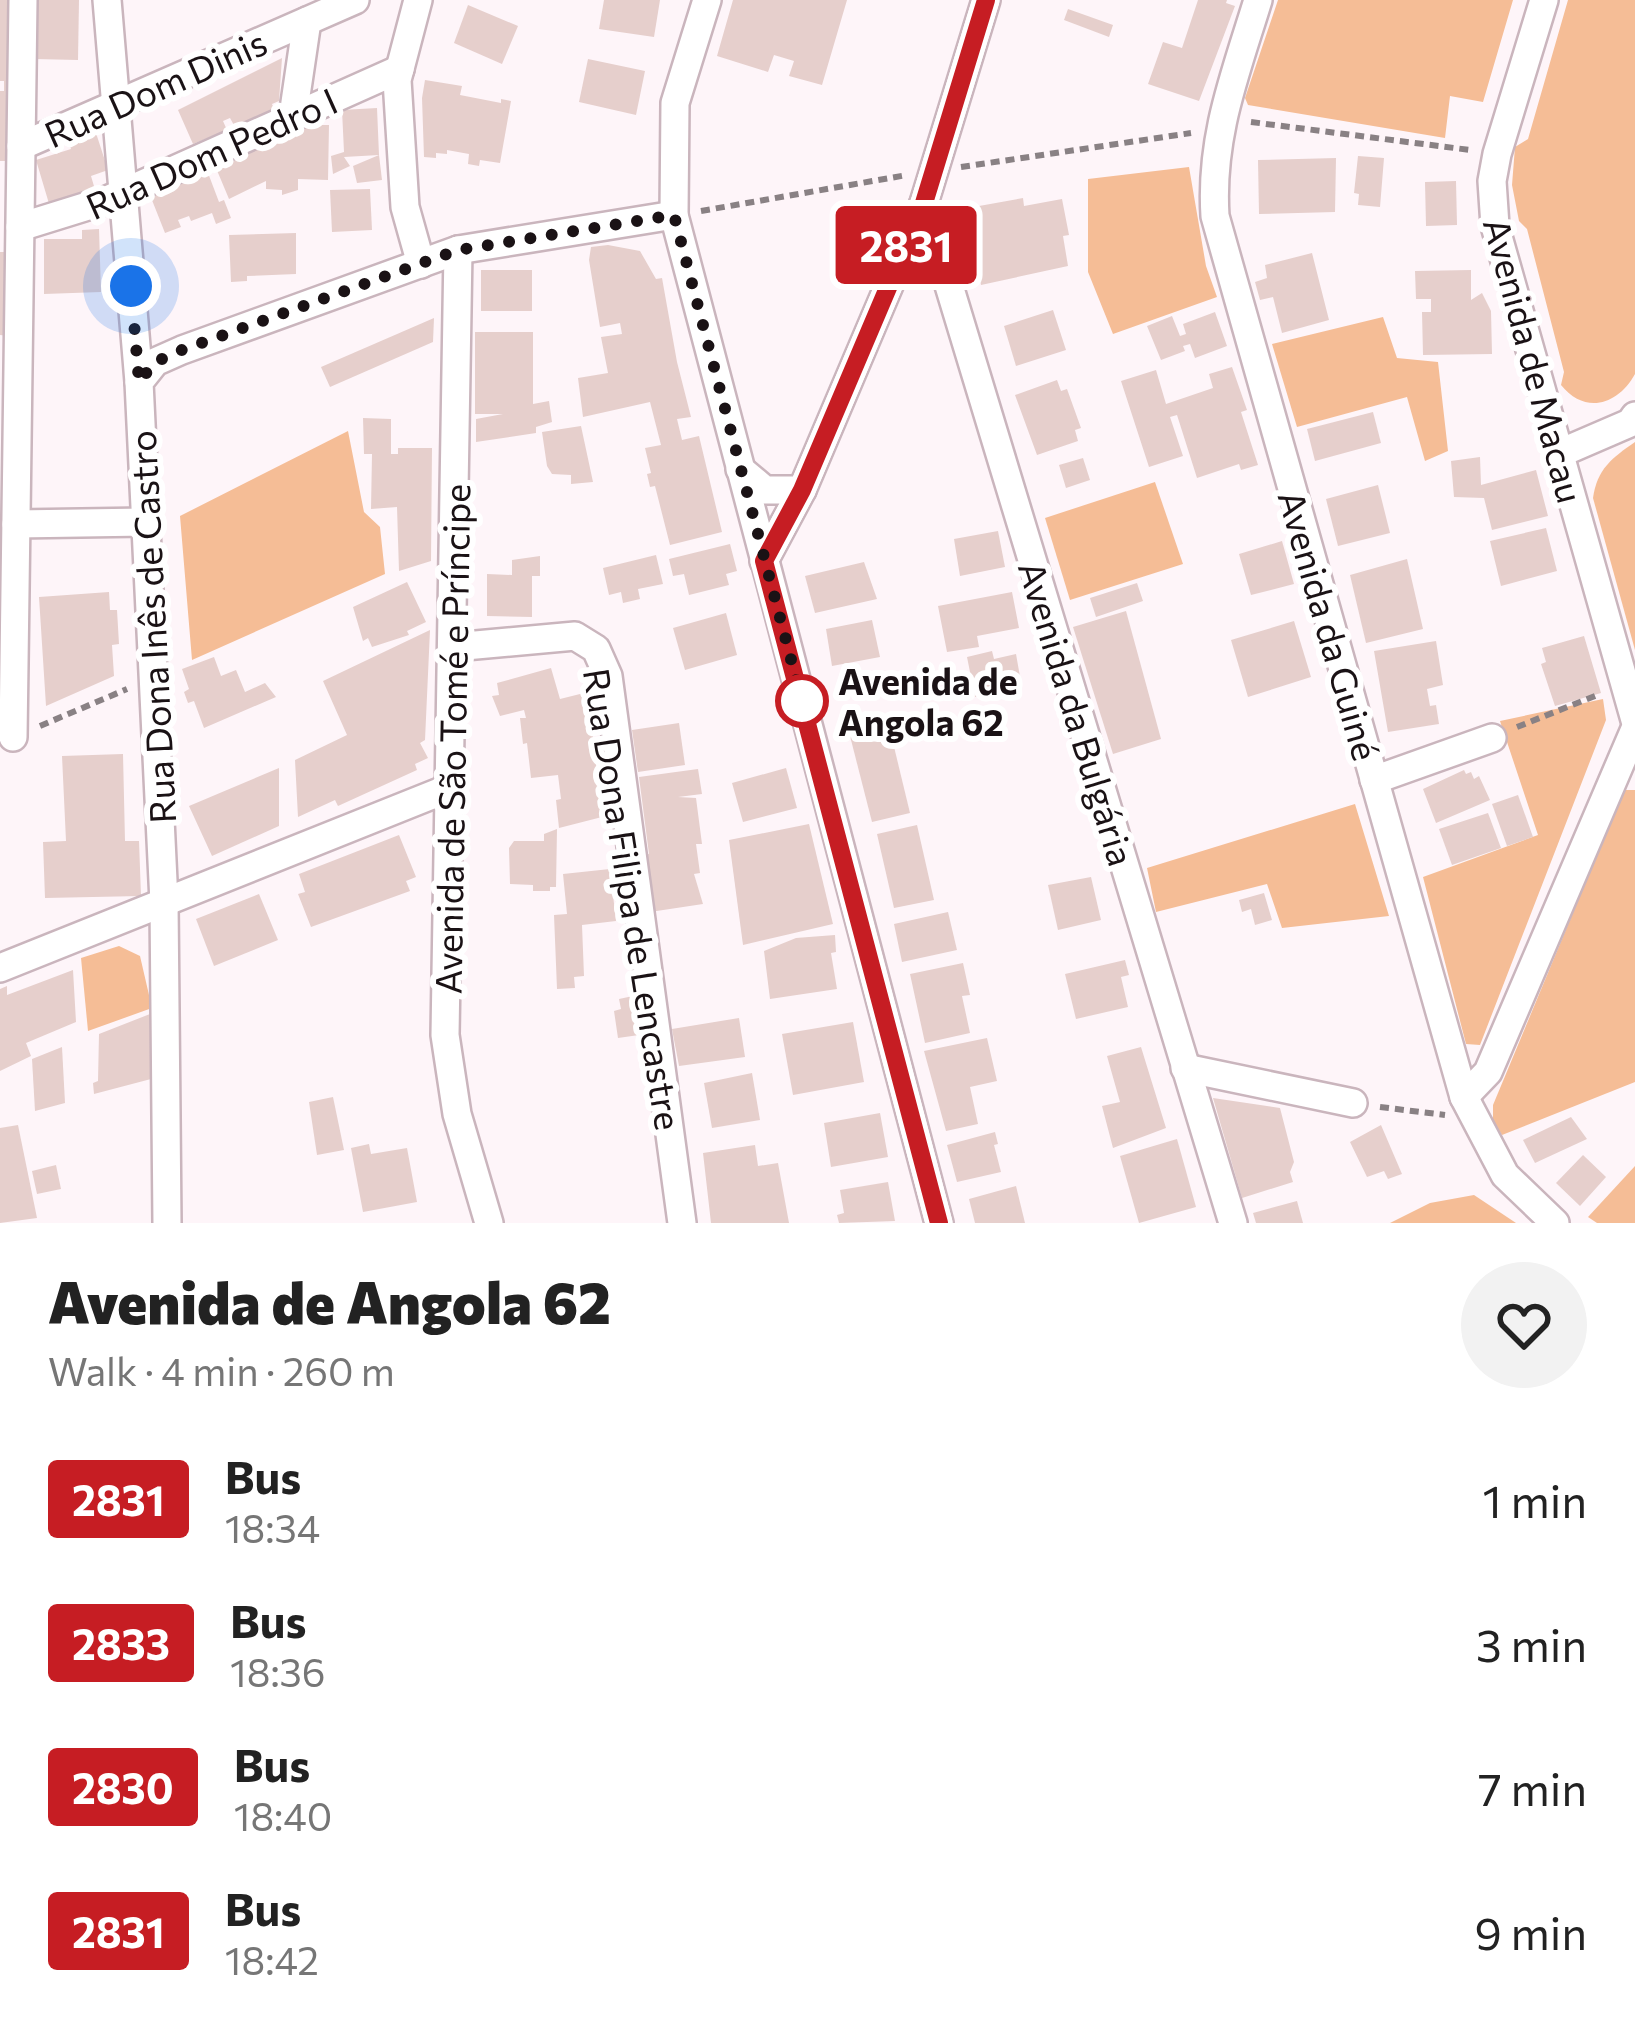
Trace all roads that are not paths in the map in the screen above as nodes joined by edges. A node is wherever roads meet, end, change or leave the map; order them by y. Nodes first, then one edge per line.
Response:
1 (23, 0) edge
2 (107, 0) edge
3 (418, 0) edge
4 (707, 0) edge
5 (986, 0) edge
6 (1258, 0) edge
7 (1544, 0) edge
8 (344, 2) edge
9 (307, 21) junction
10 (400, 69) junction
11 (116, 105) junction
12 (293, 116) junction
13 (21, 146) junction
14 (124, 190) junction
15 (924, 203) junction
16 (674, 215) junction
17 (20, 227) junction
18 (458, 250) junction
19 (422, 264) junction
20 (139, 382) junction
21 (1635, 416) edge
22 (1558, 454) junction
23 (740, 469) junction
24 (802, 490) junction
25 (146, 522) junction
26 (16, 524) junction
27 (764, 561) junction
28 (454, 647) junction
29 (1635, 720) edge
30 (1635, 729) edge
31 (13, 737) road end
32 (1492, 738) road end
33 (1374, 780) junction
34 (452, 787) junction
35 (164, 902) junction
36 (0, 968) edge
37 (1185, 1068) junction
38 (1353, 1103) road end
39 (1469, 1108) junction
40 (167, 1223) edge
41 (489, 1223) edge
42 (682, 1223) edge
43 (939, 1223) edge
44 (1233, 1223) edge
45 (1555, 1223) edge

1 - 13 street
2 - 11 street
3 - 10 street
4 - 16 street
5 - 15 street
6 - 33 street, Avenida da Guiné
7 - 22 street, Avenida de Macau
8 - 9 street, Rua Dom Dinis
9 - 11 street, Rua Dom Dinis
9 - 12 street
10 - 12 street, Rua Dom Pedro I
10 - 19 street
11 - 13 street, Rua Dom Dinis
11 - 14 street
12 - 14 street, Rua Dom Pedro I
13 - 17 street
14 - 17 street, Rua Dom Pedro I
14 - 20 street
15 - 24 street
15 - 37 street, Avenida da Bulgária
16 - 18 street, Rua Dona Inês de Castro
16 - 23 street
17 - 26 street
18 - 19 street, Rua Dona Inês de Castro
18 - 28 street, Avenida de São Tomé e Príncipe
19 - 20 street, Rua Dona Inês de Castro
20 - 25 street, Rua Dona Inês de Castro
21 - 22 street
22 - 29 street, Avenida de Macau
23 - 24 street
23 - 27 street
24 - 27 street
25 - 26 street
25 - 35 street, Rua Dona Inês de Castro
26 - 31 street
27 - 43 street
28 - 34 street, Avenida de São Tomé e Príncipe
28 - 42 street, Rua Dona Filipa de Lencastre
30 - 39 street
32 - 33 street
33 - 39 street, Avenida da Guiné
34 - 35 street
34 - 41 street, Avenida de São Tomé e Príncipe
35 - 36 street
35 - 40 street, Rua Dona Inês de Castro
37 - 38 street
37 - 44 street, Avenida da Bulgária
39 - 45 street, Avenida da Guiné

